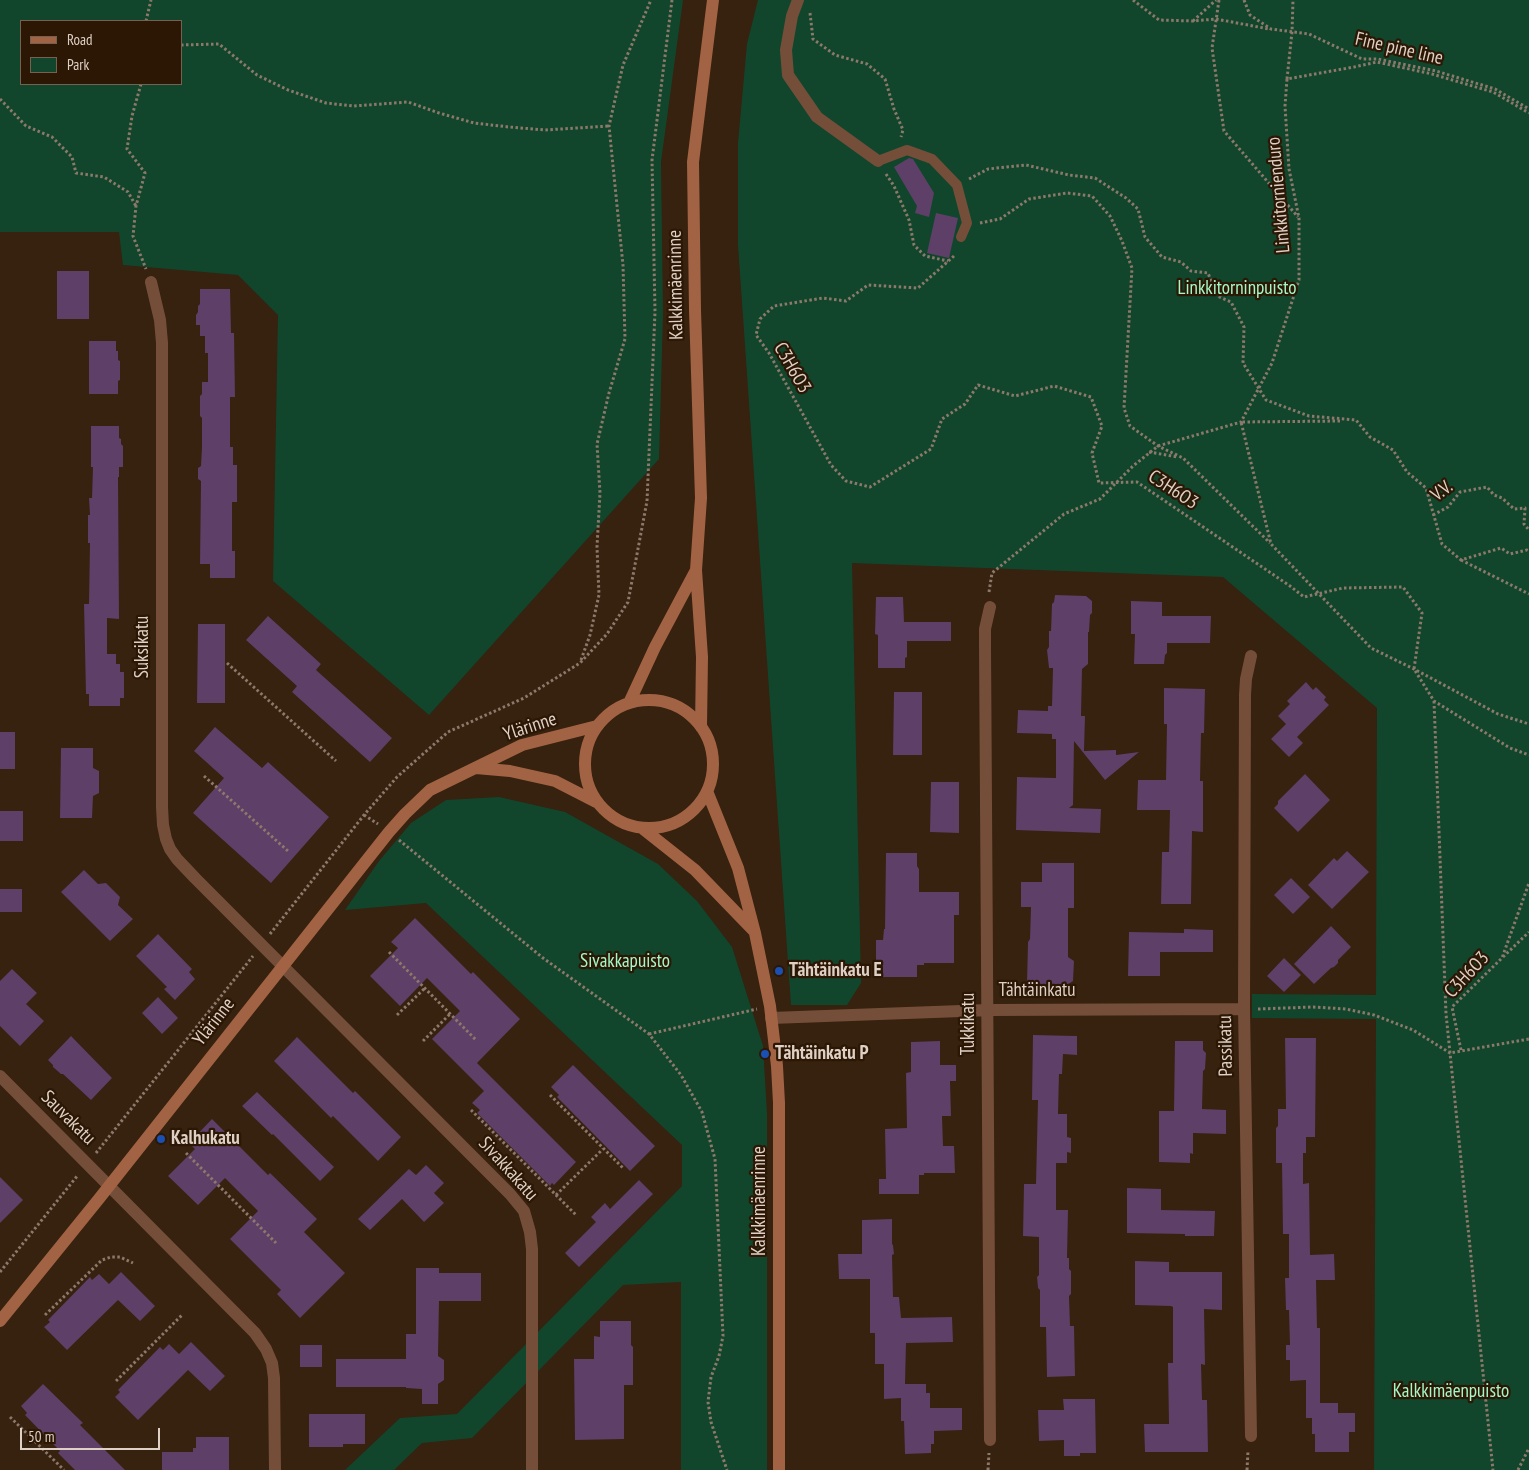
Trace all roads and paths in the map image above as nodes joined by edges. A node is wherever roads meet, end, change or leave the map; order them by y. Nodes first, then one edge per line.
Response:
1 (151, 0) edge
2 (651, 0) edge
3 (672, 0) edge
4 (713, 0) edge
5 (798, 0) edge
6 (1133, 0) edge
7 (1218, 0) edge
8 (1244, 0) edge
9 (1293, 0) edge
10 (812, 6) dead end
11 (1216, 19) junction
12 (146, 20) edge
13 (1193, 21) junction
14 (1271, 29) junction
15 (1292, 32) junction
16 (182, 45) edge
17 (1287, 79) junction
18 (141, 85) edge
19 (0, 99) edge
20 (1529, 109) edge
21 (1529, 114) edge
22 (609, 126) junction
23 (897, 154) junction
24 (878, 161) junction
25 (957, 185) junction
26 (136, 206) junction
27 (1298, 218) junction
28 (967, 222) junction
29 (961, 237) joint
30 (954, 256) junction
31 (151, 282) joint
32 (1259, 388) junction
33 (1356, 420) junction
34 (1241, 422) junction
35 (1158, 446) junction
36 (1149, 452) junction
37 (1183, 458) junction
38 (1116, 482) junction
39 (1434, 515) junction
40 (1529, 530) edge
41 (1271, 544) junction
42 (1529, 551) edge
43 (1461, 560) junction
44 (696, 570) junction
45 (1319, 594) junction
46 (1529, 594) edge
47 (990, 607) joint
48 (1251, 656) dead end
49 (227, 663) dead end
50 (580, 663) junction
51 (1414, 669) junction
52 (1434, 701) junction
53 (629, 703) junction
54 (1529, 724) edge
55 (597, 726) junction
56 (701, 727) junction
57 (1529, 755) edge
58 (336, 761) dead end
59 (476, 768) junction
60 (204, 776) dead end
61 (707, 791) junction
62 (596, 802) junction
63 (364, 815) junction
64 (642, 828) junction
65 (389, 832) junction
66 (288, 851) dead end
67 (1529, 883) edge
68 (1529, 932) edge
69 (755, 933) junction
70 (262, 945) junction
71 (389, 952) dead end
72 (1502, 958) junction
73 (282, 966) junction
74 (425, 988) junction
75 (1452, 1007) junction
76 (1244, 1009) junction
77 (988, 1010) junction
78 (771, 1012) junction
79 (450, 1014) junction
80 (1446, 1014) junction
81 (397, 1016) dead end
82 (649, 1034) junction
83 (1529, 1038) edge
84 (476, 1040) dead end
85 (423, 1041) dead end
86 (1461, 1050) junction
87 (1450, 1052) junction
88 (0, 1076) edge
89 (550, 1095) dead end
90 (471, 1110) dead end
91 (603, 1149) junction
92 (186, 1154) dead end
93 (87, 1164) junction
94 (623, 1168) dead end
95 (109, 1186) junction
96 (556, 1195) junction
97 (576, 1215) dead end
98 (276, 1243) dead end
99 (133, 1263) dead end
100 (0, 1272) edge
101 (183, 1314) dead end
102 (45, 1315) dead end
103 (0, 1321) edge
104 (116, 1381) dead end
105 (10, 1417) dead end
106 (1251, 1436) dead end
107 (990, 1440) dead end
108 (1529, 1448) edge
109 (64, 1470) edge
110 (275, 1470) edge
111 (532, 1470) edge
112 (727, 1470) edge
113 (779, 1470) edge
114 (1493, 1470) edge
115 (1518, 1470) edge

1 - 12 path
2 - 22 path
3 - 50 path
4 - 44 street, Kalkkimäenrinne
5 - 24 street
6 - 13 path
7 - 11 path
7 - 13 path
8 - 14 path, Fine pine line
9 - 15 path, Linkkitornienduro
10 - 23 path
11 - 13 path
11 - 14 path
11 - 27 path
14 - 15 path, Fine pine line
15 - 17 path, Linkkitornienduro
15 - 20 path, Fine pine line
16 - 22 path
17 - 21 path
17 - 27 path, Linkkitornienduro
18 - 26 path
19 - 26 path
22 - 50 path
23 - 24 lane
23 - 25 lane
24 - 30 path
25 - 28 lane
25 - 32 path
26 - 31 path
27 - 32 path, Linkkitornienduro
28 - 29 lane
28 - 35 path
29 - 30 path
30 - 38 path, C3H6O3
31 - 70 street, Suksikatu
32 - 33 path
32 - 34 path, Linkkitornienduro
33 - 34 path
33 - 39 path
34 - 35 path
34 - 41 path
35 - 36 path
35 - 37 path
36 - 37 path
36 - 38 path
37 - 41 path
38 - 45 path, C3H6O3
38 - 47 path
39 - 40 path, V.V.
39 - 43 path
41 - 45 path
42 - 43 path
43 - 46 path
44 - 53 street, Kalkkimäenrinne
44 - 56 street, Kalkkimäenrinne
45 - 51 path
45 - 51 path, C3H6O3
47 - 77 street, Tukkikatu
48 - 76 street, Passikatu
49 - 58 path
50 - 63 path
51 - 52 path
51 - 54 path
52 - 57 path
52 - 80 path
53 - 55 street
53 - 56 street
55 - 59 street, Ylärinne
55 - 62 street
56 - 61 street
59 - 62 street, Ylärinne
59 - 65 street, Ylärinne
60 - 66 path
61 - 64 street
61 - 69 street, Kalkkimäenrinne
62 - 64 street
63 - 65 path
63 - 70 path
64 - 69 street
65 - 73 street, Ylärinne
65 - 82 path
67 - 72 path, C3H6O3
68 - 72 path
69 - 78 street, Kalkkimäenrinne
70 - 73 street, Suksikatu
70 - 93 path
71 - 74 path
72 - 75 path, C3H6O3
73 - 95 street, Ylärinne
73 - 111 street, Sivakkakatu
74 - 79 path
74 - 81 path
75 - 80 path
75 - 86 path, C3H6O3
76 - 77 street, Tähtäinkatu
76 - 87 path
76 - 106 street, Passikatu
77 - 78 street, Tähtäinkatu
77 - 107 street, Tukkikatu
78 - 82 path
78 - 113 street, Kalkkimäenrinne
79 - 84 path
79 - 85 path
80 - 87 path
82 - 112 path
83 - 86 path
86 - 87 path
87 - 114 path
88 - 93 street, Sauvakatu
89 - 91 path
90 - 96 path
91 - 94 path
91 - 96 path
92 - 98 path
93 - 95 street, Sauvakatu
93 - 100 path
95 - 103 street, Ylärinne
95 - 110 street
96 - 97 path
99 - 102 path
101 - 104 path
105 - 109 path
108 - 115 path

